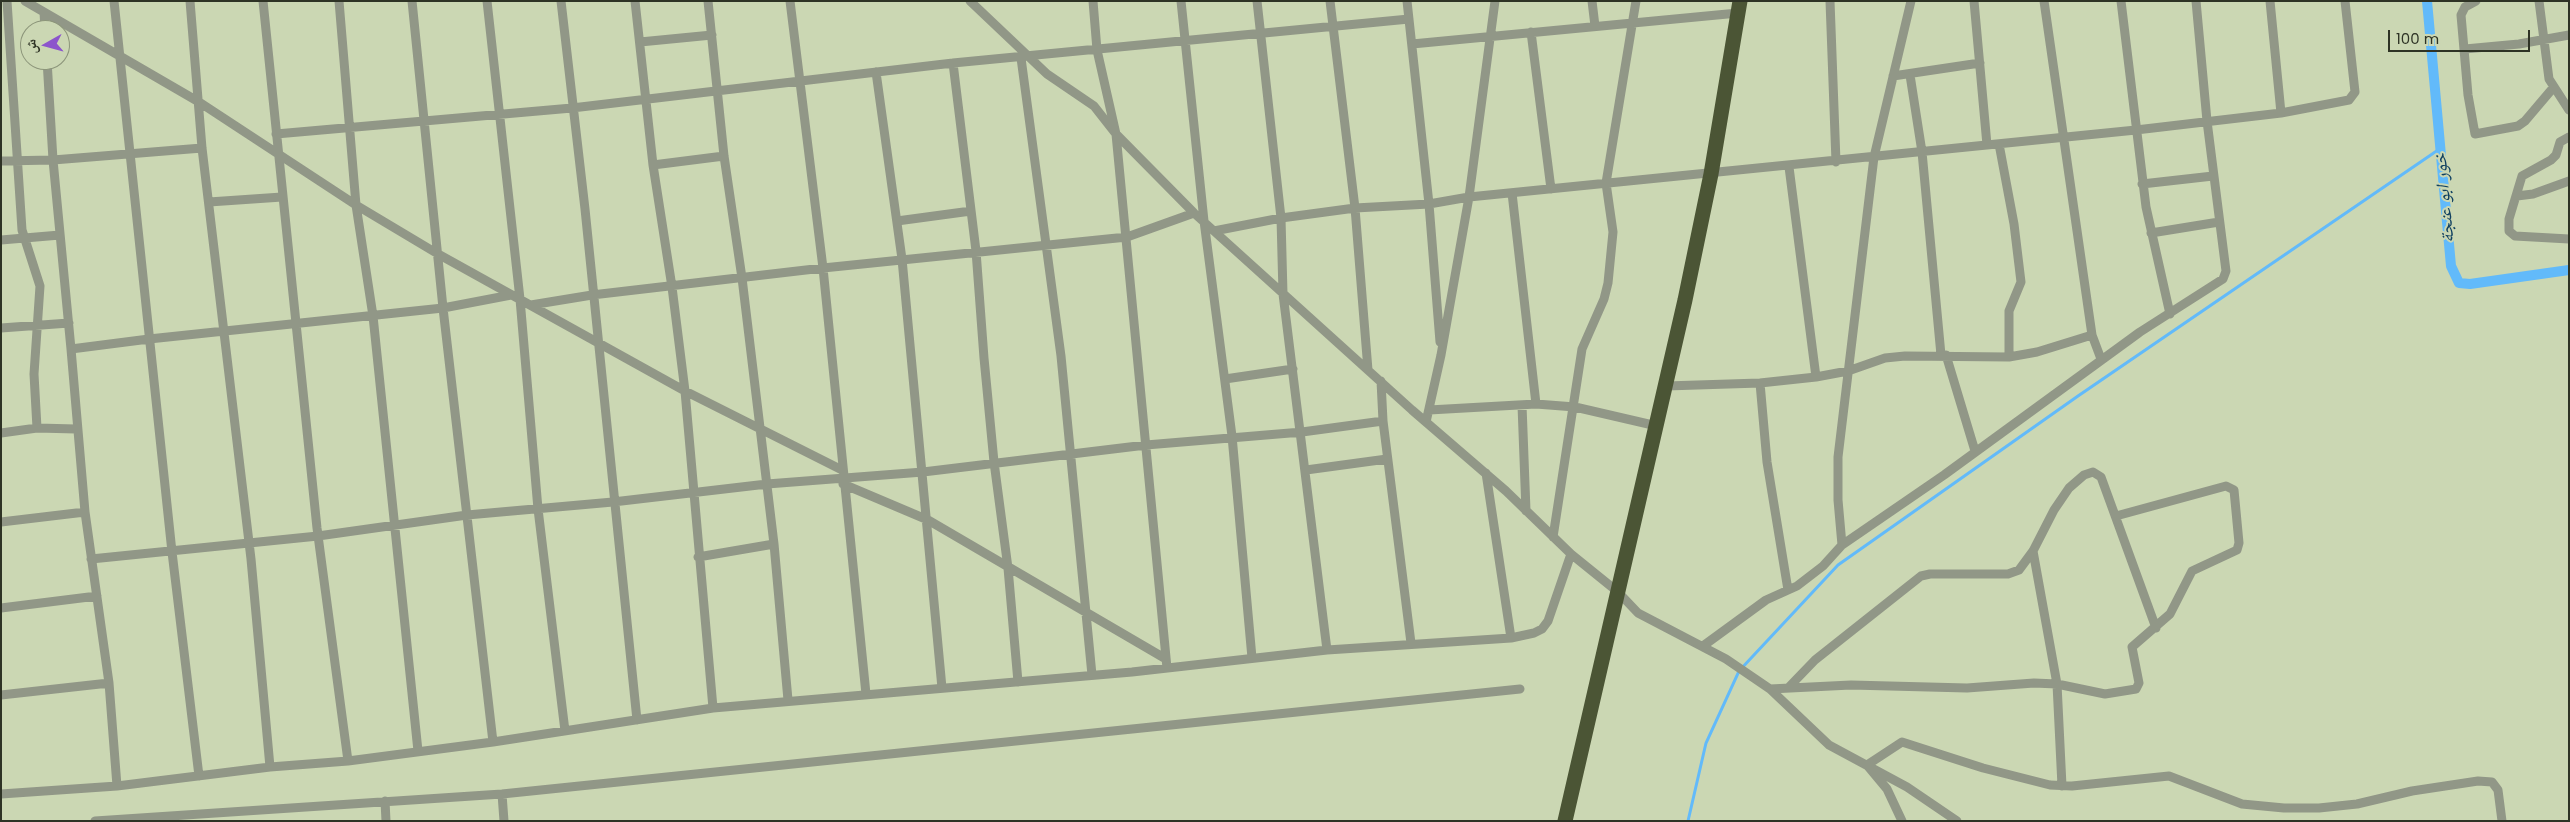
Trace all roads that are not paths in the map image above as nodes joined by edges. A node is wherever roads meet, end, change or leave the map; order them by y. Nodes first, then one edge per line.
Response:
1 (7, 1) edge
2 (25, 1) edge
3 (114, 1) edge
4 (190, 1) edge
5 (263, 1) edge
6 (339, 1) edge
7 (412, 1) edge
8 (487, 1) edge
9 (561, 1) edge
10 (635, 1) edge
11 (708, 1) edge
12 (790, 1) edge
13 (970, 1) edge
14 (1093, 1) edge
15 (1181, 1) edge
16 (1257, 1) edge
17 (1330, 1) edge
18 (1407, 1) edge
19 (1495, 1) edge
20 (1592, 1) edge
21 (1636, 1) edge
22 (1830, 1) edge
23 (1911, 1) edge
24 (1974, 1) edge
25 (2044, 1) edge
26 (2121, 1) edge
27 (2196, 1) edge
28 (2270, 1) edge
29 (2345, 1) edge
30 (2476, 1) edge
31 (2539, 1) edge
32 (1739, 7) edge
33 (44, 12) junction
34 (1409, 19) junction
35 (44, 20) edge
36 (1632, 23) junction
37 (1333, 26) junction
38 (1595, 26) junction
39 (1531, 32) junction
40 (1261, 34) junction
41 (712, 35) junction
42 (1490, 36) junction
43 (2569, 36) edge
44 (2543, 40) junction
45 (1186, 41) junction
46 (640, 42) junction
47 (1412, 44) junction
48 (2465, 49) junction
49 (1097, 50) junction
50 (120, 56) junction
51 (1025, 57) junction
52 (953, 63) junction
53 (1980, 63) junction
54 (48, 70) edge
55 (876, 72) junction
56 (1910, 75) junction
57 (1893, 76) junction
58 (799, 83) junction
59 (2553, 88) junction
60 (717, 90) junction
61 (647, 98) junction
62 (199, 102) junction
63 (572, 108) junction
64 (2569, 110) edge
65 (2281, 113) junction
66 (499, 114) junction
67 (424, 119) junction
68 (2207, 121) junction
69 (351, 129) junction
70 (2136, 130) junction
71 (276, 134) junction
72 (1116, 134) junction
73 (2569, 136) edge
74 (2065, 137) junction
75 (1999, 144) junction
76 (1987, 145) junction
77 (202, 148) junction
78 (277, 151) junction
79 (1922, 152) junction
80 (129, 154) junction
81 (724, 156) junction
82 (1874, 157) junction
83 (16, 160) junction
84 (53, 160) junction
85 (1, 161) edge
86 (1836, 162) junction
87 (653, 165) junction
88 (1789, 167) junction
89 (1711, 174) junction
90 (2214, 176) junction
91 (2569, 181) edge
92 (1606, 183) junction
93 (2142, 184) junction
94 (1551, 189) junction
95 (1512, 193) junction
96 (2517, 196) junction
97 (282, 197) junction
98 (1469, 197) junction
99 (209, 202) junction
100 (1429, 204) junction
101 (356, 205) junction
102 (1355, 208) junction
103 (971, 211) junction
104 (1194, 213) junction
105 (1282, 218) junction
106 (897, 221) junction
107 (1204, 221) junction
108 (2219, 222) junction
109 (1214, 231) junction
110 (2151, 233) junction
111 (60, 235) junction
112 (1127, 237) junction
113 (23, 238) junction
114 (2569, 239) edge
115 (1, 240) edge
116 (1048, 245) junction
117 (976, 251) junction
118 (438, 254) junction
119 (902, 259) junction
120 (823, 268) junction
121 (742, 278) junction
122 (672, 287) junction
123 (1283, 294) junction
124 (592, 295) junction
125 (516, 297) junction
126 (531, 305) junction
127 (443, 308) junction
128 (2170, 314) junction
129 (373, 316) junction
130 (297, 322) junction
131 (68, 323) junction
132 (38, 325) junction
133 (1, 328) edge
134 (226, 331) junction
135 (2092, 335) junction
136 (149, 338) junction
137 (597, 343) junction
138 (71, 349) junction
139 (1441, 355) junction
140 (1944, 355) junction
141 (2009, 357) junction
142 (2101, 359) junction
143 (1293, 369) junction
144 (1368, 370) junction
145 (1848, 371) junction
146 (1816, 378) junction
147 (1224, 379) junction
148 (1381, 381) junction
149 (1760, 383) junction
150 (1666, 386) junction
151 (685, 391) junction
152 (1536, 404) junction
153 (1522, 405) junction
154 (1575, 407) junction
155 (1429, 410) junction
156 (1383, 421) junction
157 (1426, 422) junction
158 (1657, 426) junction
159 (37, 428) junction
160 (76, 429) junction
161 (759, 429) junction
162 (1302, 432) junction
163 (1, 433) edge
164 (1232, 436) junction
165 (1146, 446) junction
166 (1975, 451) junction
167 (1071, 454) junction
168 (1388, 459) junction
169 (994, 462) junction
170 (1306, 470) junction
171 (923, 472) junction
172 (1486, 473) junction
173 (842, 477) junction
174 (767, 484) junction
175 (693, 494) junction
176 (613, 502) junction
177 (538, 509) junction
178 (1526, 510) junction
179 (85, 512) junction
180 (467, 515) junction
181 (2116, 516) junction
182 (928, 520) junction
183 (1, 522) edge
184 (394, 525) junction
185 (318, 536) junction
186 (1553, 537) junction
187 (250, 544) junction
188 (774, 544) junction
189 (1842, 545) junction
190 (2033, 551) junction
191 (172, 552) junction
192 (1571, 554) junction
193 (698, 557) junction
194 (91, 558) junction
195 (1008, 568) junction
196 (1788, 590) junction
197 (1618, 592) junction
198 (96, 596) junction
199 (1, 608) edge
200 (1086, 612) junction
201 (2156, 628) junction
202 (1511, 638) junction
203 (1410, 643) junction
204 (1703, 646) junction
205 (1326, 650) junction
206 (1252, 658) junction
207 (1167, 663) junction
208 (1092, 675) junction
209 (1018, 682) junction
210 (109, 683) junction
211 (2058, 684) junction
212 (942, 688) junction
213 (1788, 688) junction
214 (1520, 689) dead end
215 (1770, 689) junction
216 (866, 694) junction
217 (1, 695) edge
218 (788, 700) junction
219 (714, 708) junction
220 (637, 720) junction
221 (565, 731) junction
222 (493, 742) junction
223 (418, 751) junction
224 (348, 761) junction
225 (1867, 765) junction
226 (270, 767) junction
227 (199, 776) junction
228 (117, 786) junction
229 (2062, 786) junction
230 (1, 794) edge
231 (502, 794) junction
232 (385, 801) junction
233 (163, 818) edge
234 (95, 821) edge
235 (386, 821) edge
236 (504, 821) edge
237 (1565, 821) edge
238 (1902, 821) edge
239 (1957, 821) edge
240 (2502, 821) edge

1 - 83 street
2 - 33 street
3 - 50 street
4 - 62 street
5 - 71 street
6 - 69 street
7 - 67 street
8 - 66 street
9 - 63 street
10 - 46 street
11 - 41 street
12 - 58 street
13 - 51 street
14 - 49 street
15 - 45 street
16 - 40 street
17 - 37 street
18 - 34 street
19 - 42 street
20 - 38 street
21 - 36 street
22 - 86 street
23 - 57 street
24 - 53 street
25 - 74 street
26 - 70 street
27 - 68 street
28 - 65 street
29 - 65 street
30 - 48 street
31 - 44 street
32 - 36 street
32 - 89 highway
33 - 35 street
33 - 50 street
34 - 37 street
34 - 47 street
36 - 38 street
36 - 92 street
37 - 40 street
37 - 102 street
38 - 39 street
39 - 42 street
39 - 94 street
40 - 45 street
40 - 105 street
41 - 46 street
41 - 60 street
42 - 47 street
42 - 98 street
43 - 44 street
44 - 48 street
44 - 59 street
45 - 49 street
45 - 107 street
46 - 61 street
47 - 100 street
48 - 59 street
49 - 51 street
49 - 72 street
50 - 62 street
50 - 80 street
51 - 52 street
51 - 72 street
51 - 116 street
52 - 55 street
52 - 103 street
53 - 56 street
53 - 76 street
54 - 84 street
55 - 58 street
55 - 106 street
56 - 57 street
56 - 79 street
57 - 82 street
58 - 60 street
58 - 120 street
59 - 64 street
60 - 61 street
60 - 81 street
61 - 63 street
61 - 87 street
62 - 77 street
62 - 78 street
63 - 66 street
63 - 124 street
65 - 68 street
66 - 67 street
66 - 125 street
67 - 69 street
67 - 118 street
68 - 70 street
68 - 90 street
69 - 71 street
69 - 101 street
70 - 74 street
70 - 93 street
71 - 78 street
72 - 104 street
72 - 112 street
73 - 96 street
74 - 75 street
74 - 135 street
75 - 76 street
75 - 141 street
76 - 79 street
77 - 80 street
77 - 99 street
78 - 97 street
78 - 101 street
79 - 82 street
79 - 140 street
80 - 84 street
80 - 136 street
81 - 87 street
81 - 121 street
82 - 86 street
82 - 145 street
83 - 84 street
83 - 85 street
83 - 113 street
84 - 111 street
86 - 88 street
87 - 122 street
88 - 89 street
88 - 146 street
89 - 92 street
89 - 150 highway
90 - 93 street
90 - 108 street
91 - 96 street
92 - 94 street
92 - 154 street
93 - 110 street
94 - 95 street
95 - 98 street
95 - 152 street
96 - 114 street
97 - 99 street
97 - 130 street
98 - 100 street
98 - 139 street
99 - 134 street
100 - 102 street
100 - 139 street
101 - 118 street
101 - 129 street
102 - 105 street
102 - 144 street
103 - 106 street
103 - 117 street
104 - 107 street
104 - 112 street
105 - 109 street
105 - 123 street
106 - 119 street
107 - 109 street
107 - 147 street
108 - 110 street
108 - 128 street
109 - 123 street
110 - 128 street
111 - 113 street
111 - 131 street
112 - 116 street
112 - 165 street
113 - 115 street
113 - 132 street
116 - 117 street
116 - 167 street
117 - 119 street
117 - 169 street
118 - 125 street
118 - 127 street
119 - 120 street
119 - 171 street
120 - 121 street
120 - 173 street
121 - 122 street
121 - 161 street
122 - 124 street
122 - 151 street
123 - 143 street
123 - 144 street
124 - 126 street
124 - 137 street
125 - 126 street
125 - 127 street
125 - 177 street
126 - 137 street
127 - 129 street
127 - 180 street
128 - 142 street
129 - 130 street
129 - 184 street
130 - 134 street
130 - 185 street
131 - 132 street
131 - 138 street
132 - 133 street
132 - 159 street
134 - 136 street
134 - 187 street
135 - 141 street
135 - 142 street
136 - 138 street
136 - 191 street
137 - 151 street
137 - 176 street
138 - 160 street
139 - 155 street
140 - 141 street
140 - 145 street
140 - 166 street
142 - 166 street
143 - 147 street
143 - 162 street
144 - 148 street
145 - 146 street
145 - 189 street
146 - 149 street
147 - 164 street
148 - 156 street
148 - 157 street
149 - 150 street
149 - 196 street
150 - 158 highway
151 - 161 street
151 - 175 street
152 - 153 street
152 - 154 street
153 - 155 street
153 - 178 street
154 - 158 street
154 - 186 street
155 - 157 street
156 - 162 street
156 - 168 street
157 - 172 street
158 - 197 highway
159 - 160 street
159 - 163 street
160 - 179 street
161 - 173 street
161 - 174 street
162 - 164 street
162 - 170 street
164 - 165 street
164 - 206 street
165 - 167 street
165 - 207 street
166 - 189 street
167 - 169 street
167 - 200 street
168 - 170 street
168 - 203 street
169 - 171 street
169 - 195 street
170 - 205 street
171 - 173 street
171 - 182 street
172 - 178 street
172 - 202 street
173 - 174 street
173 - 182 street
173 - 216 street
174 - 175 street
174 - 188 street
175 - 176 street
175 - 193 street
176 - 177 street
176 - 220 street
177 - 180 street
177 - 221 street
178 - 186 street
179 - 183 street
179 - 194 street
180 - 184 street
180 - 222 street
181 - 190 street
181 - 201 street
181 - 201 street
182 - 195 street
182 - 212 street
184 - 185 street
184 - 223 street
185 - 187 street
185 - 224 street
186 - 192 street
187 - 191 street
187 - 226 street
188 - 193 street
188 - 218 street
189 - 196 street
190 - 211 street
190 - 213 street
191 - 194 street
191 - 227 street
192 - 197 street
192 - 202 street
193 - 219 street
194 - 198 street
195 - 200 street
195 - 209 street
196 - 204 street
197 - 204 street
197 - 237 highway
198 - 199 street
198 - 210 street
200 - 207 street
200 - 208 street
201 - 211 street
202 - 203 street
203 - 205 street
204 - 215 street
205 - 206 street
206 - 207 street
207 - 208 street
208 - 209 street
209 - 212 street
210 - 217 street
210 - 228 street
211 - 213 street
211 - 229 street
212 - 216 street
213 - 215 street
214 - 231 street
215 - 225 street
216 - 218 street
218 - 219 street
219 - 220 street
220 - 221 street
221 - 222 street
222 - 223 street
223 - 224 street
224 - 226 street
225 - 229 street
225 - 238 street
225 - 239 street
226 - 227 street
227 - 228 street
228 - 230 street
229 - 240 street
231 - 232 street
231 - 236 street
232 - 233 street
232 - 235 street
233 - 234 street

